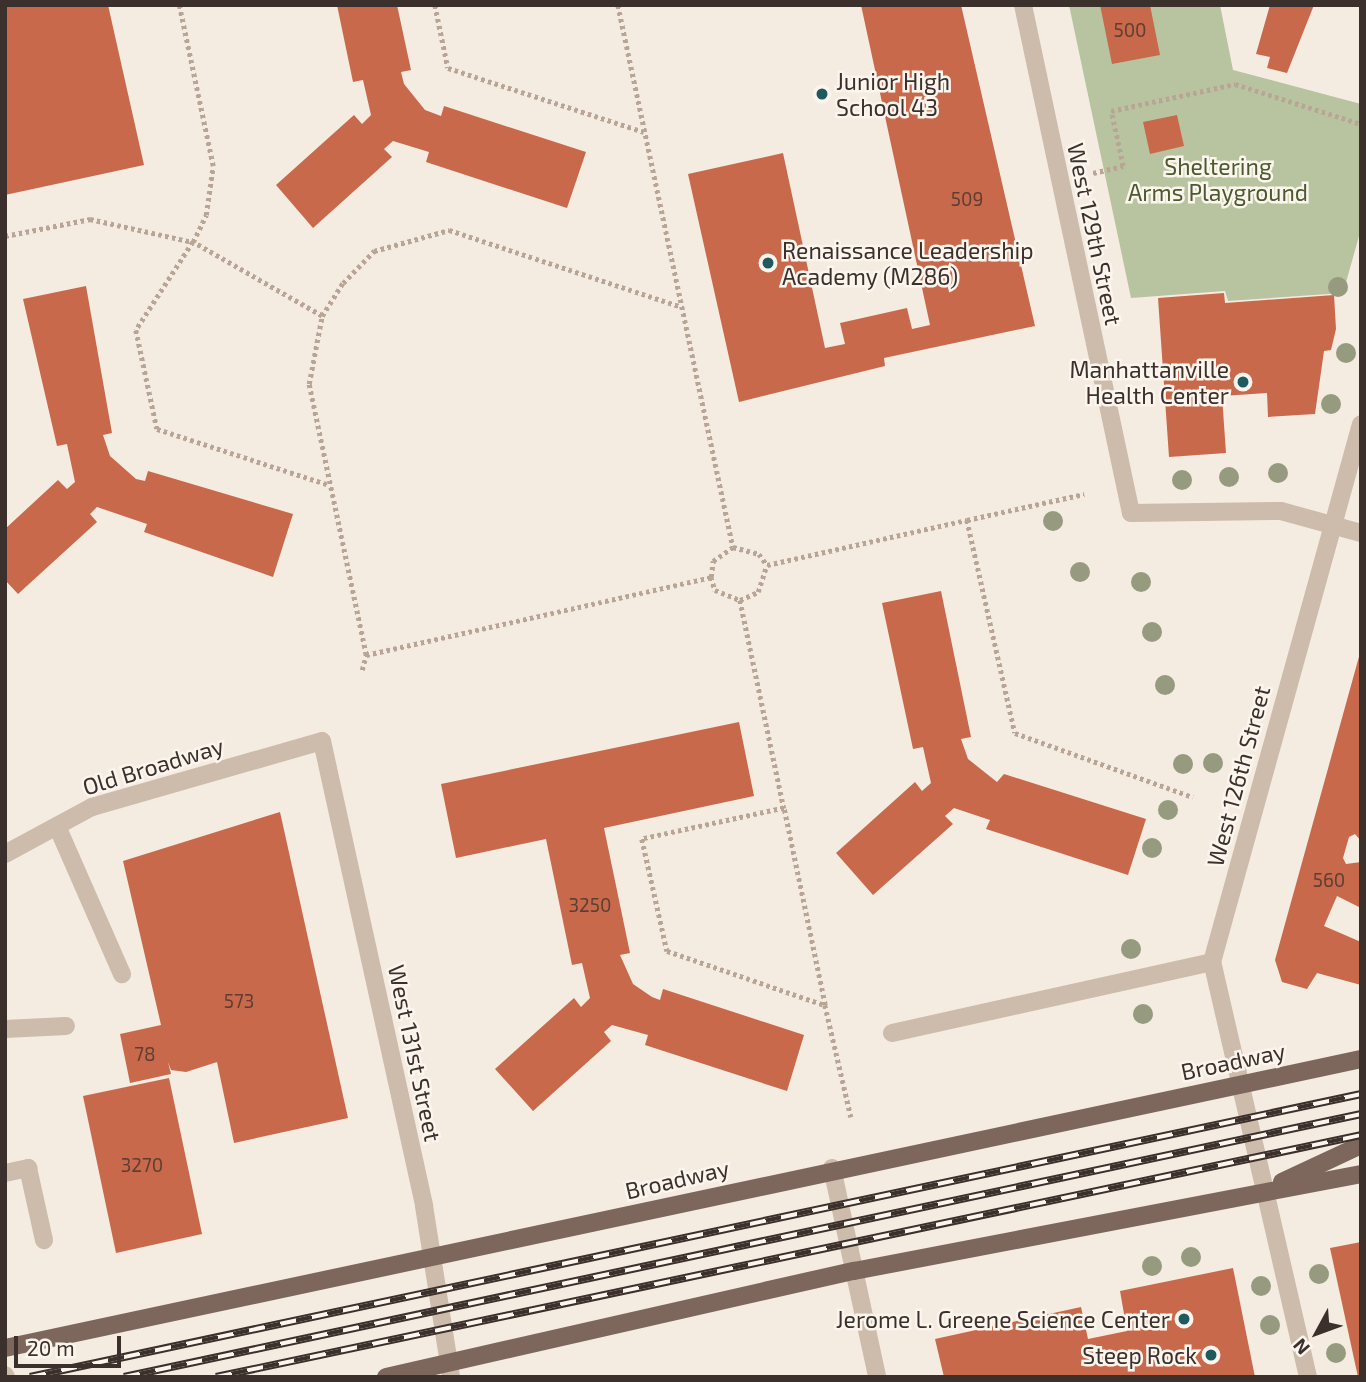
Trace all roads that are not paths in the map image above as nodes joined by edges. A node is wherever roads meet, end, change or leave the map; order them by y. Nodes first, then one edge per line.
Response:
1 (1023, 5) edge
2 (1361, 424) edge
3 (1333, 524) junction
4 (1361, 534) edge
5 (322, 741) joint
6 (57, 826) junction
7 (5, 854) edge
8 (1212, 962) junction
9 (122, 974) dead end
10 (66, 1026) dead end
11 (5, 1029) edge
12 (892, 1033) dead end
13 (1361, 1059) edge
14 (1242, 1085) junction
15 (1361, 1145) edge
16 (832, 1168) junction
17 (5, 1173) edge
18 (1361, 1174) edge
19 (1266, 1190) junction
20 (44, 1240) dead end
21 (431, 1259) junction
22 (854, 1271) junction
23 (5, 1348) edge
24 (450, 1370) edge
25 (386, 1377) edge
26 (877, 1377) edge
27 (1308, 1377) edge

1 - 3 street, West 129th Street
2 - 3 street, West 126th Street
3 - 4 street
3 - 8 street, West 126th Street
5 - 6 street, Old Broadway
5 - 21 street, West 131st Street
6 - 7 street, Old Broadway
6 - 9 street
8 - 12 street
8 - 14 street, West 126th Street
10 - 11 street
13 - 14 main road, Broadway
14 - 16 main road, Broadway
14 - 19 street, West 126th Street
15 - 19 main road
16 - 21 main road, Broadway
16 - 22 street
17 - 20 street
18 - 19 main road
19 - 22 main road
19 - 27 street
21 - 23 main road, Broadway
21 - 24 street, West 131st Street
22 - 24 main road
22 - 26 street
24 - 25 main road

